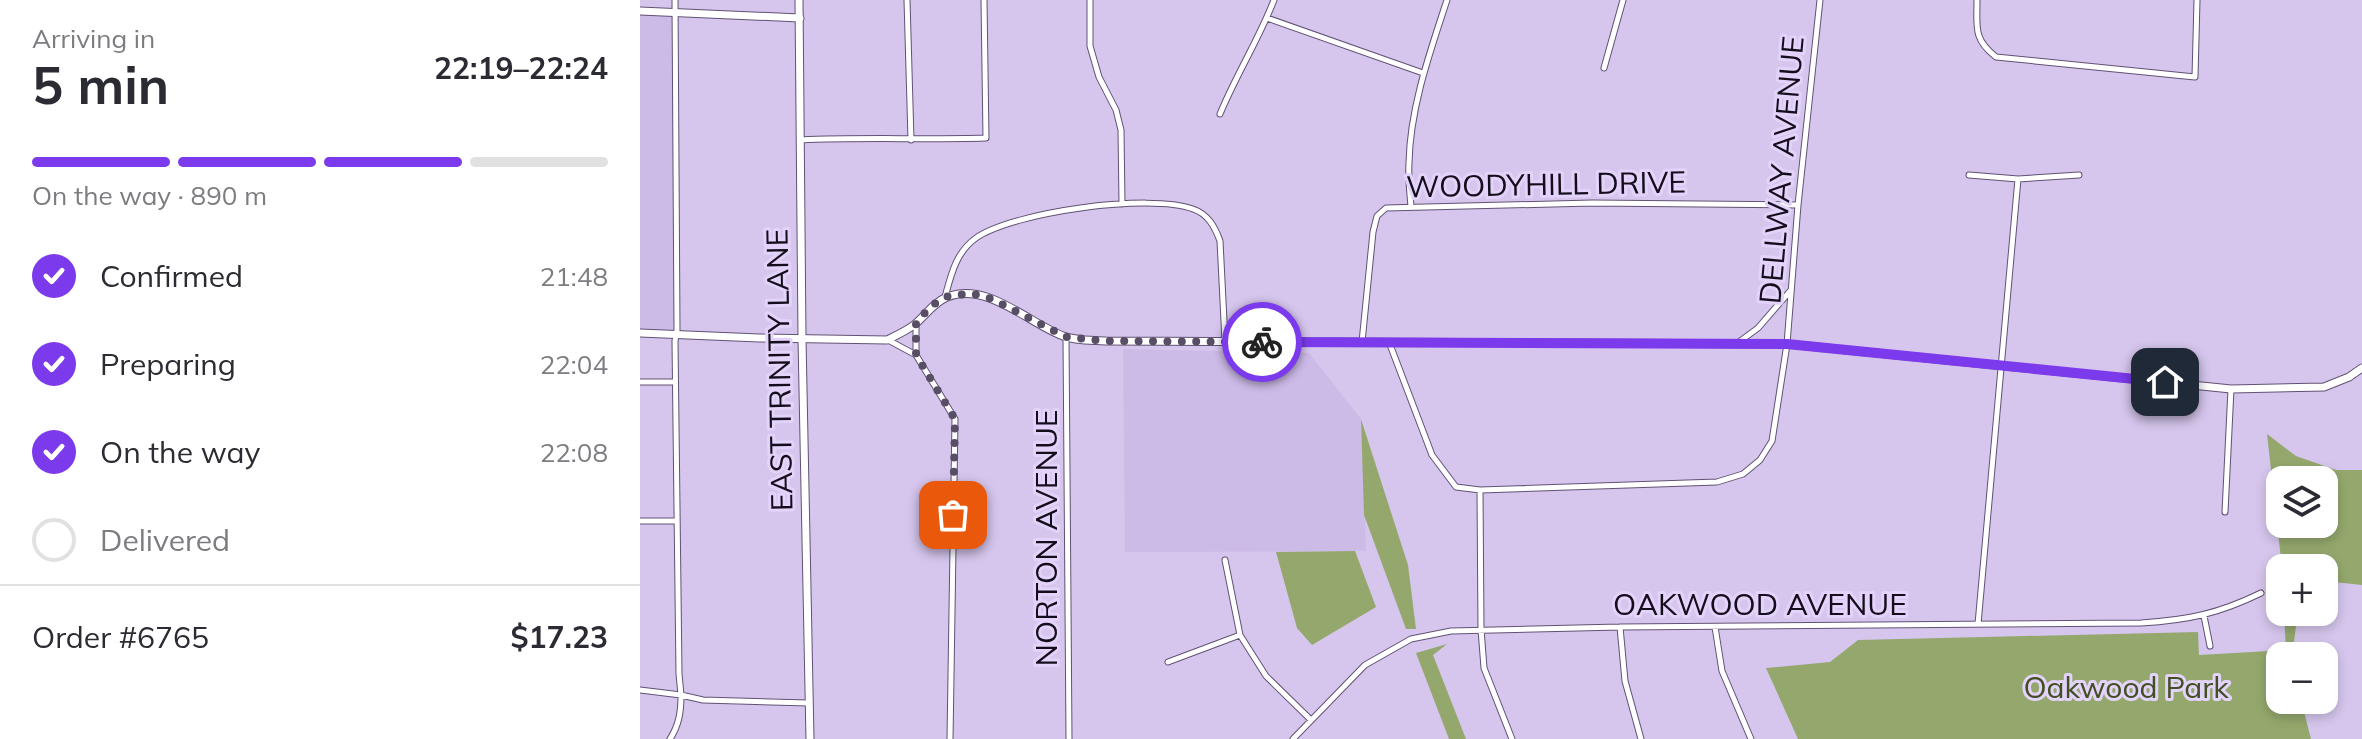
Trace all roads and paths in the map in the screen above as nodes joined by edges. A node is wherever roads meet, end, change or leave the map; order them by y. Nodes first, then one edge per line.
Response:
1 (675, 0) edge
2 (799, 0) edge
3 (907, 0) edge
4 (984, 0) edge
5 (1090, 0) edge
6 (1274, 0) edge
7 (1447, 0) edge
8 (1623, 0) edge
9 (1820, 0) edge
10 (1977, 0) edge
11 (2197, 0) edge
12 (640, 11) edge
13 (675, 12) junction
14 (800, 18) junction
15 (1267, 18) junction
16 (1604, 68) dead end
17 (1423, 73) junction
18 (1220, 114) dead end
19 (801, 140) junction
20 (911, 140) junction
21 (1969, 175) dead end
22 (2079, 175) dead end
23 (2018, 179) junction
24 (1122, 204) junction
25 (1798, 205) junction
26 (1411, 207) junction
27 (1791, 289) junction
28 (945, 297) junction
29 (916, 323) junction
30 (640, 333) edge
31 (675, 335) junction
32 (1066, 337) junction
33 (802, 339) junction
34 (887, 340) junction
35 (1225, 342) junction
36 (1362, 342) junction
37 (1389, 342) junction
38 (1737, 343) junction
39 (1787, 344) junction
40 (916, 355) junction
41 (2001, 365) junction
42 (2362, 368) edge
43 (640, 382) edge
44 (675, 382) junction
45 (2231, 389) junction
46 (1480, 490) junction
47 (2225, 512) dead end
48 (640, 521) edge
49 (677, 521) junction
50 (1225, 560) dead end
51 (2261, 593) dead end
52 (2204, 616) junction
53 (1978, 624) junction
54 (1620, 627) junction
55 (1715, 627) junction
56 (1481, 629) junction
57 (1240, 635) junction
58 (2210, 646) dead end
59 (1168, 662) dead end
60 (640, 690) edge
61 (681, 695) junction
62 (808, 703) junction
63 (1311, 720) junction
64 (670, 739) edge
65 (810, 739) edge
66 (950, 739) edge
67 (1069, 739) edge
68 (1293, 739) edge
69 (1512, 739) edge
70 (1641, 739) edge
71 (1751, 739) edge

1 - 13 street
2 - 14 street, EAST TRINITY LANE
3 - 20 street
4 - 20 street
5 - 24 street
6 - 15 street
7 - 17 street
8 - 16 street
9 - 25 street, DELLWAY AVENUE
10 - 11 street
12 - 13 street
13 - 14 street
13 - 31 street
14 - 19 street, EAST TRINITY LANE
15 - 17 street
15 - 18 street
17 - 26 street
19 - 20 street
19 - 33 street, EAST TRINITY LANE
21 - 23 street
22 - 23 street
23 - 41 street
24 - 28 street
24 - 35 street
25 - 26 street, WOODYHILL DRIVE
25 - 27 street, DELLWAY AVENUE
26 - 36 street, WOODYHILL DRIVE
27 - 38 street
27 - 39 street, DELLWAY AVENUE
28 - 29 street
28 - 32 street
29 - 34 street
29 - 40 street
30 - 31 street
31 - 33 street
31 - 44 street
32 - 35 street
32 - 67 street, NORTON AVENUE
33 - 34 street
33 - 62 street, EAST TRINITY LANE
34 - 40 street
35 - 36 street
36 - 37 street
37 - 38 street
37 - 46 street
38 - 39 street
39 - 41 street
39 - 46 street, DELLWAY AVENUE
40 - 66 street
41 - 45 street
41 - 53 street
42 - 45 street
43 - 44 street
44 - 49 street
45 - 47 street
46 - 56 street
48 - 49 street
49 - 61 street
50 - 57 street
51 - 52 street, OAKWOOD AVENUE
52 - 53 street, OAKWOOD AVENUE
52 - 58 street
53 - 55 street, OAKWOOD AVENUE
54 - 55 street, OAKWOOD AVENUE
54 - 56 street, OAKWOOD AVENUE
54 - 70 street
55 - 71 street
56 - 63 street, OAKWOOD AVENUE
56 - 69 street
57 - 59 street
57 - 63 street
60 - 61 street
61 - 62 street
61 - 64 street
62 - 65 street, EAST TRINITY LANE
63 - 68 street, OAKWOOD AVENUE

